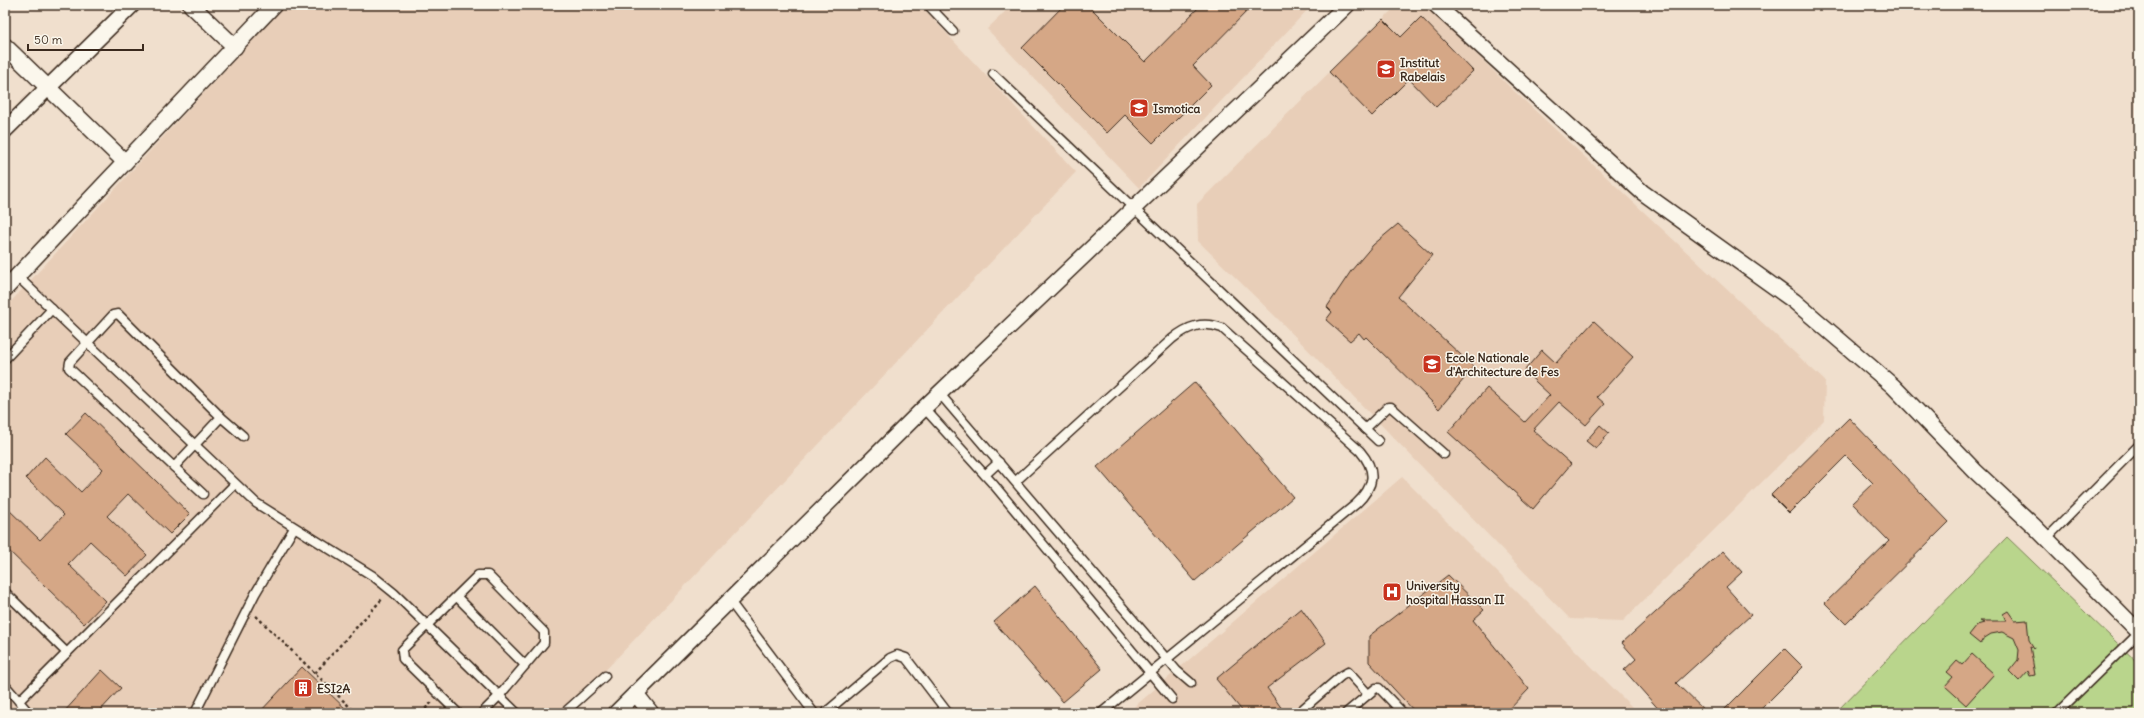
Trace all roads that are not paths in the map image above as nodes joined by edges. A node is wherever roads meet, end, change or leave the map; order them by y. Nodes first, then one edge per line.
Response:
1 (132, 5) edge
2 (191, 5) edge
3 (274, 5) edge
4 (928, 5) edge
5 (1347, 5) edge
6 (1436, 5) edge
7 (953, 31) dead end
8 (5, 46) edge
9 (235, 47) junction
10 (993, 74) dead end
11 (48, 88) junction
12 (5, 130) edge
13 (125, 162) junction
14 (1134, 209) junction
15 (9, 283) edge
16 (52, 309) junction
17 (88, 343) junction
18 (5, 359) edge
19 (940, 394) junction
20 (924, 408) junction
21 (221, 417) junction
22 (1365, 429) junction
23 (243, 436) dead end
24 (1378, 441) dead end
25 (195, 444) junction
26 (2139, 445) edge
27 (1444, 454) dead end
28 (999, 462) junction
29 (174, 467) junction
30 (985, 475) junction
31 (1016, 481) junction
32 (235, 484) junction
33 (203, 494) dead end
34 (294, 528) junction
35 (2046, 539) junction
36 (5, 592) edge
37 (457, 597) junction
38 (729, 600) junction
39 (428, 626) junction
40 (2139, 633) edge
41 (67, 653) junction
42 (1168, 659) junction
43 (525, 665) junction
44 (1150, 673) junction
45 (605, 676) dead end
46 (1191, 682) dead end
47 (5, 685) edge
48 (636, 694) junction
49 (1368, 694) junction
50 (499, 696) junction
51 (1172, 699) dead end
52 (19, 701) junction
53 (29, 713) edge
54 (195, 713) edge
55 (458, 713) edge
56 (482, 713) edge
57 (517, 713) edge
58 (564, 713) edge
59 (616, 713) edge
60 (651, 713) edge
61 (814, 713) edge
62 (825, 713) edge
63 (948, 713) edge
64 (1101, 713) edge
65 (1298, 713) edge
66 (1346, 713) edge
67 (1403, 713) edge
68 (2057, 713) edge

1 - 11 street
2 - 9 street
3 - 9 street
4 - 7 lane
5 - 14 street
6 - 35 street
8 - 11 street
9 - 13 street
10 - 14 lane
11 - 12 street
11 - 13 street
13 - 15 street
14 - 19 street
14 - 22 lane
15 - 16 lane
16 - 17 lane
16 - 18 lane
17 - 21 lane
17 - 25 lane
17 - 29 lane
19 - 20 street
19 - 28 lane
20 - 30 lane
20 - 38 street
21 - 23 lane
21 - 25 lane
22 - 24 lane
22 - 27 lane
25 - 29 lane
25 - 32 lane
26 - 35 lane
28 - 30 lane
28 - 31 lane
29 - 33 lane
30 - 44 lane
31 - 42 lane
31 - 42 lane
32 - 34 lane
32 - 41 lane
34 - 39 lane
34 - 54 lane
35 - 40 street
36 - 41 lane
37 - 39 lane
37 - 43 lane
37 - 43 lane
38 - 48 street
38 - 61 lane
39 - 50 lane
39 - 55 lane
40 - 68 lane
41 - 52 lane
42 - 44 lane
42 - 46 lane
43 - 50 lane
44 - 51 lane
44 - 64 lane
45 - 58 lane
47 - 52 lane
48 - 59 street
48 - 60 street
49 - 65 lane
49 - 66 lane
49 - 67 lane
50 - 56 lane
50 - 57 lane
52 - 53 lane
62 - 63 lane

